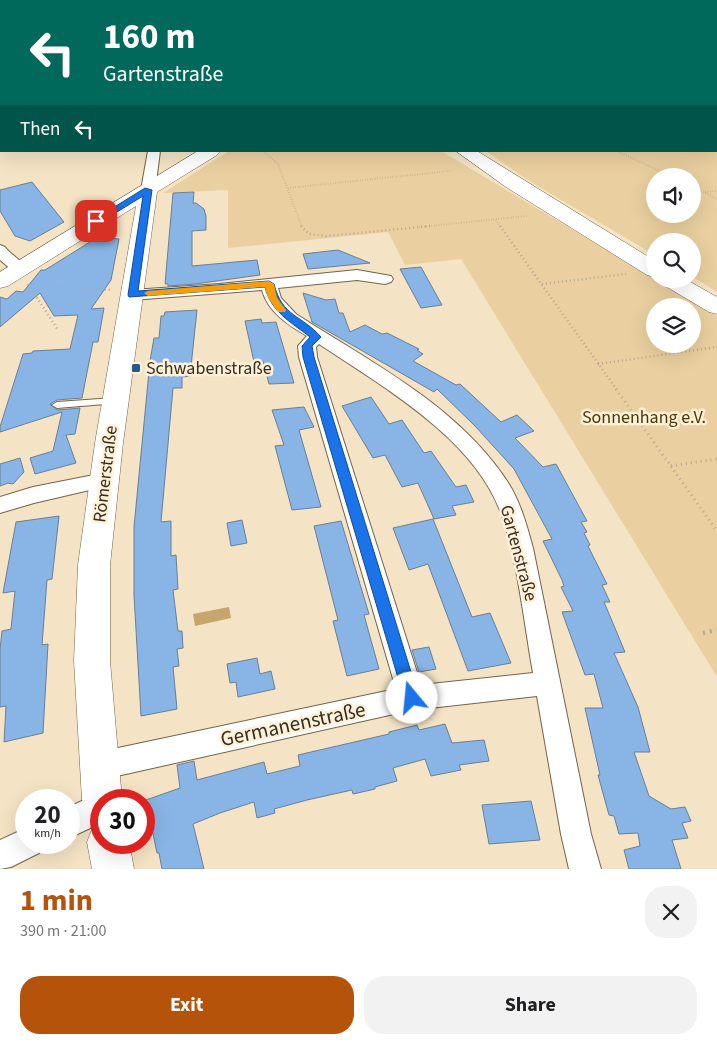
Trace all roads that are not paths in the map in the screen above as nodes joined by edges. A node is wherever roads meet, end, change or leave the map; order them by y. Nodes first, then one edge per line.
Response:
1 (209, 152) edge
2 (466, 152) edge
3 (153, 158) edge
4 (183, 168) junction
5 (148, 190) junction
6 (83, 229) junction
7 (141, 238) junction
8 (0, 250) edge
9 (646, 264) edge
10 (16, 276) edge
11 (385, 279) dead end
12 (269, 284) junction
13 (685, 288) edge
14 (132, 295) junction
15 (717, 308) edge
16 (316, 337) junction
17 (115, 401) junction
18 (56, 405) dead end
19 (104, 480) junction
20 (0, 505) edge
21 (547, 683) junction
22 (412, 698) junction
23 (99, 766) junction
24 (101, 789) edge
25 (15, 848) edge
26 (110, 854) edge
27 (0, 856) edge
28 (113, 869) edge
29 (585, 869) edge

1 - 4 street
2 - 9 street
3 - 4 street
3 - 5 street, Römerstraße
4 - 5 street
5 - 6 street
5 - 7 street, Römerstraße
6 - 7 street
6 - 10 street
7 - 14 street, Römerstraße
8 - 10 street
11 - 12 street
12 - 14 street
12 - 16 street, Gartenstraße
13 - 15 street
14 - 17 street, Römerstraße
16 - 21 street, Gartenstraße
16 - 22 street
17 - 18 lane
17 - 19 street, Römerstraße
19 - 20 street
19 - 23 street, Römerstraße
21 - 22 street, Germanenstraße
21 - 29 street, Gartenstraße
22 - 23 street, Germanenstraße
23 - 24 street, Römerstraße
25 - 27 street
26 - 28 street

